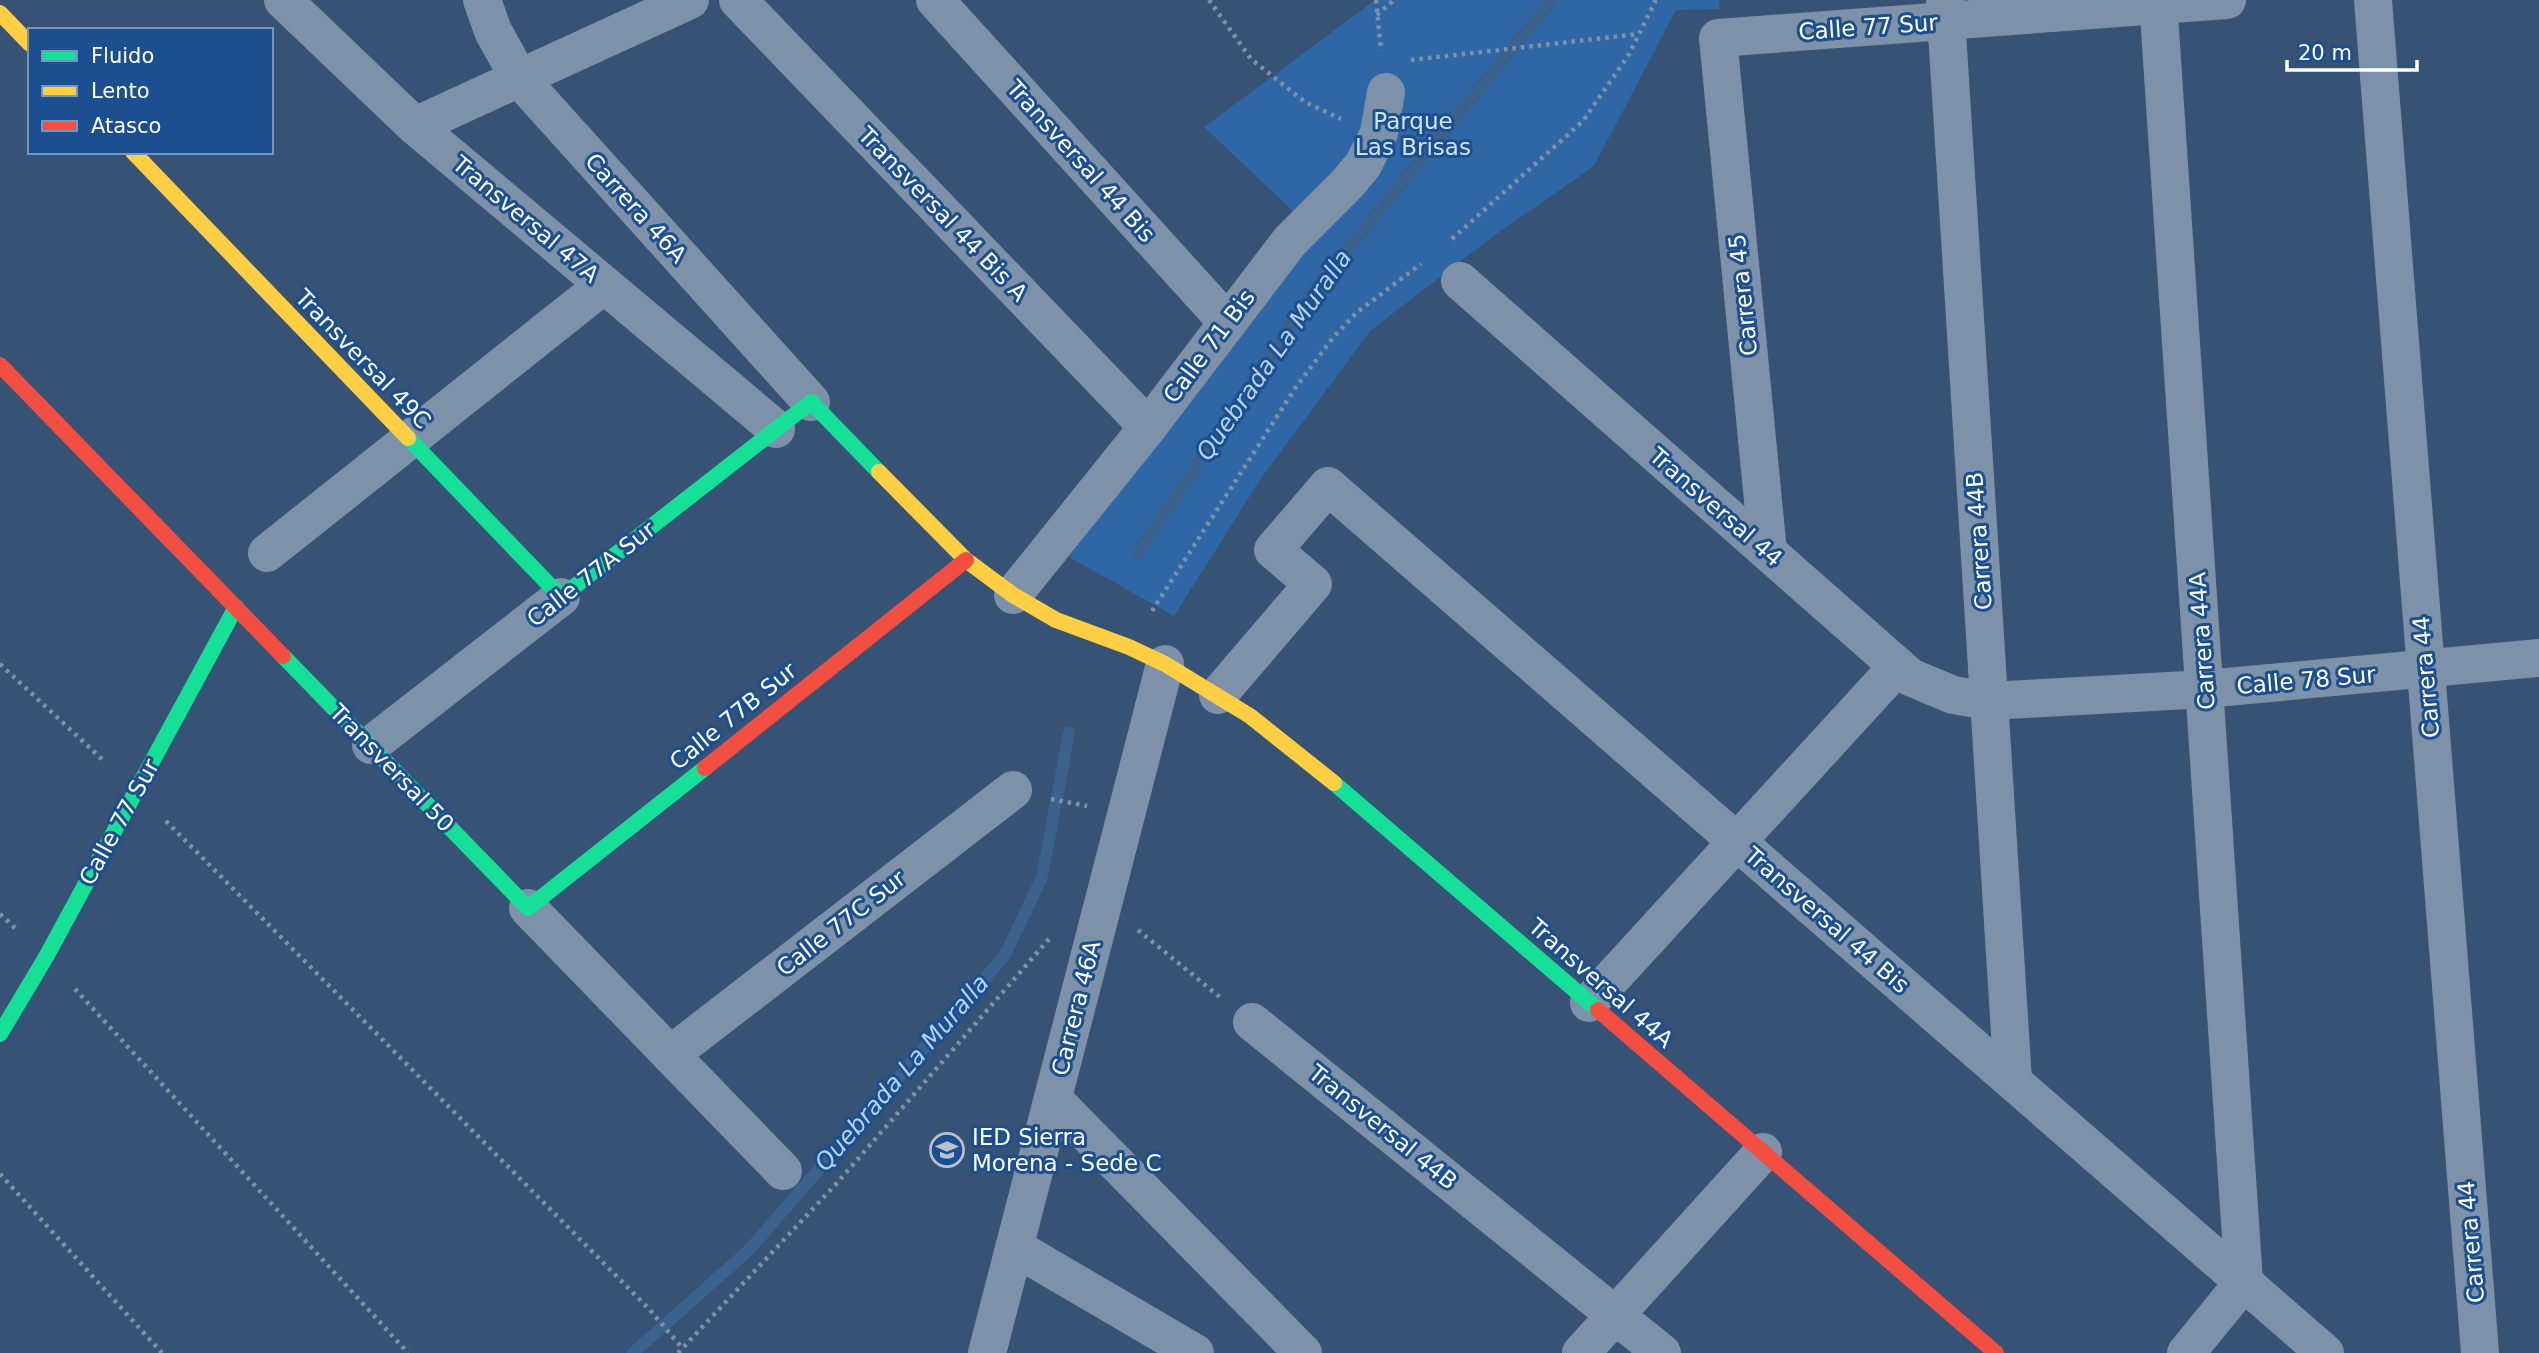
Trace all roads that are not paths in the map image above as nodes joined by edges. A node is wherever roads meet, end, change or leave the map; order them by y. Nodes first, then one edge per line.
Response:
1 (283, 0) edge
2 (482, 0) edge
3 (738, 0) edge
4 (935, 0) edge
5 (2227, 0) edge
6 (2373, 0) edge
7 (685, 1) edge
8 (2158, 2) edge
9 (1946, 11) edge
10 (0, 13) edge
11 (1718, 38) joint
12 (28, 42) edge
13 (1385, 77) road end
14 (519, 78) junction
15 (415, 126) junction
16 (136, 154) edge
17 (1460, 281) dead end
18 (604, 285) junction
19 (1227, 321) junction
20 (0, 365) edge
21 (811, 402) junction
22 (1148, 427) junction
23 (776, 429) junction
24 (409, 440) junction
25 (1768, 552) junction
26 (267, 553) dead end
27 (966, 560) junction
28 (1013, 596) junction
29 (561, 597) junction
30 (236, 607) junction
31 (2539, 658) edge
32 (1165, 663) junction
33 (1898, 666) junction
34 (2426, 668) junction
35 (2205, 689) junction
36 (1218, 695) junction
37 (1989, 701) junction
38 (370, 745) junction
39 (1013, 790) dead end
40 (1737, 842) junction
41 (528, 908) junction
42 (1589, 1003) junction
43 (1252, 1022) road end
44 (0, 1034) edge
45 (670, 1055) junction
46 (2013, 1082) junction
47 (1053, 1099) junction
48 (1763, 1153) junction
49 (783, 1171) dead end
50 (1014, 1247) junction
51 (2244, 1282) junction
52 (1616, 1315) junction
53 (987, 1353) edge
54 (1195, 1353) edge
55 (1303, 1353) edge
56 (1581, 1353) edge
57 (1662, 1353) edge
58 (1996, 1353) edge
59 (2186, 1353) edge
60 (2325, 1353) edge
61 (2480, 1353) edge

1 - 15 street, Transversal 47A
2 - 14 street, Carrera 46A
3 - 22 street, Transversal 44 Bis A
4 - 19 street, Transversal 44 Bis
5 - 8 street, Calle 77 Sur
6 - 34 street, Carrera 44
7 - 14 street
8 - 9 street, Calle 77 Sur
8 - 35 street, Carrera 44A
9 - 11 street, Calle 77 Sur
9 - 37 street, Carrera 44B
10 - 12 street
11 - 25 street, Carrera 45
13 - 19 street, Calle 71 Bis
14 - 15 street
14 - 21 street, Carrera 46A
15 - 18 street, Transversal 47A
16 - 24 street, Transversal 49C
17 - 25 street, Transversal 44
18 - 23 street, Transversal 47A
18 - 24 street
19 - 22 street, Calle 71 Bis
20 - 30 street, Transversal 50
21 - 23 street, Calle 77A Sur
21 - 27 street
22 - 28 street, Calle 71 Bis
23 - 29 street, Calle 77A Sur
24 - 26 street
24 - 29 street, Transversal 49C
25 - 33 street, Transversal 44
27 - 28 street
27 - 41 street, Calle 77B Sur
28 - 32 street
29 - 38 street, Calle 77A Sur
30 - 38 street, Transversal 50
30 - 44 street, Calle 77 Sur
31 - 34 street, Calle 78 Sur
32 - 36 street, Transversal 44A
32 - 47 street, Carrera 46A
33 - 37 street, Transversal 44
33 - 40 street
34 - 35 street, Calle 78 Sur
34 - 61 street, Carrera 44
35 - 37 street, Calle 78 Sur
35 - 51 street, Carrera 44A
36 - 40 street, Transversal 44 Bis
36 - 42 street, Transversal 44A
37 - 46 street, Carrera 44B
38 - 41 street, Transversal 50
39 - 45 street, Calle 77C Sur
40 - 42 street
40 - 46 street, Transversal 44 Bis
41 - 45 street, Transversal 50
42 - 48 street, Transversal 44A
43 - 52 street, Transversal 44B
45 - 49 street, Transversal 50
46 - 51 street, Transversal 44 Bis
47 - 50 street, Carrera 46A
47 - 55 street
48 - 52 street
48 - 58 street, Transversal 44A
50 - 53 street, Carrera 46A
50 - 54 street
51 - 59 street
51 - 60 street, Transversal 44 Bis
52 - 56 street
52 - 57 street, Transversal 44B

